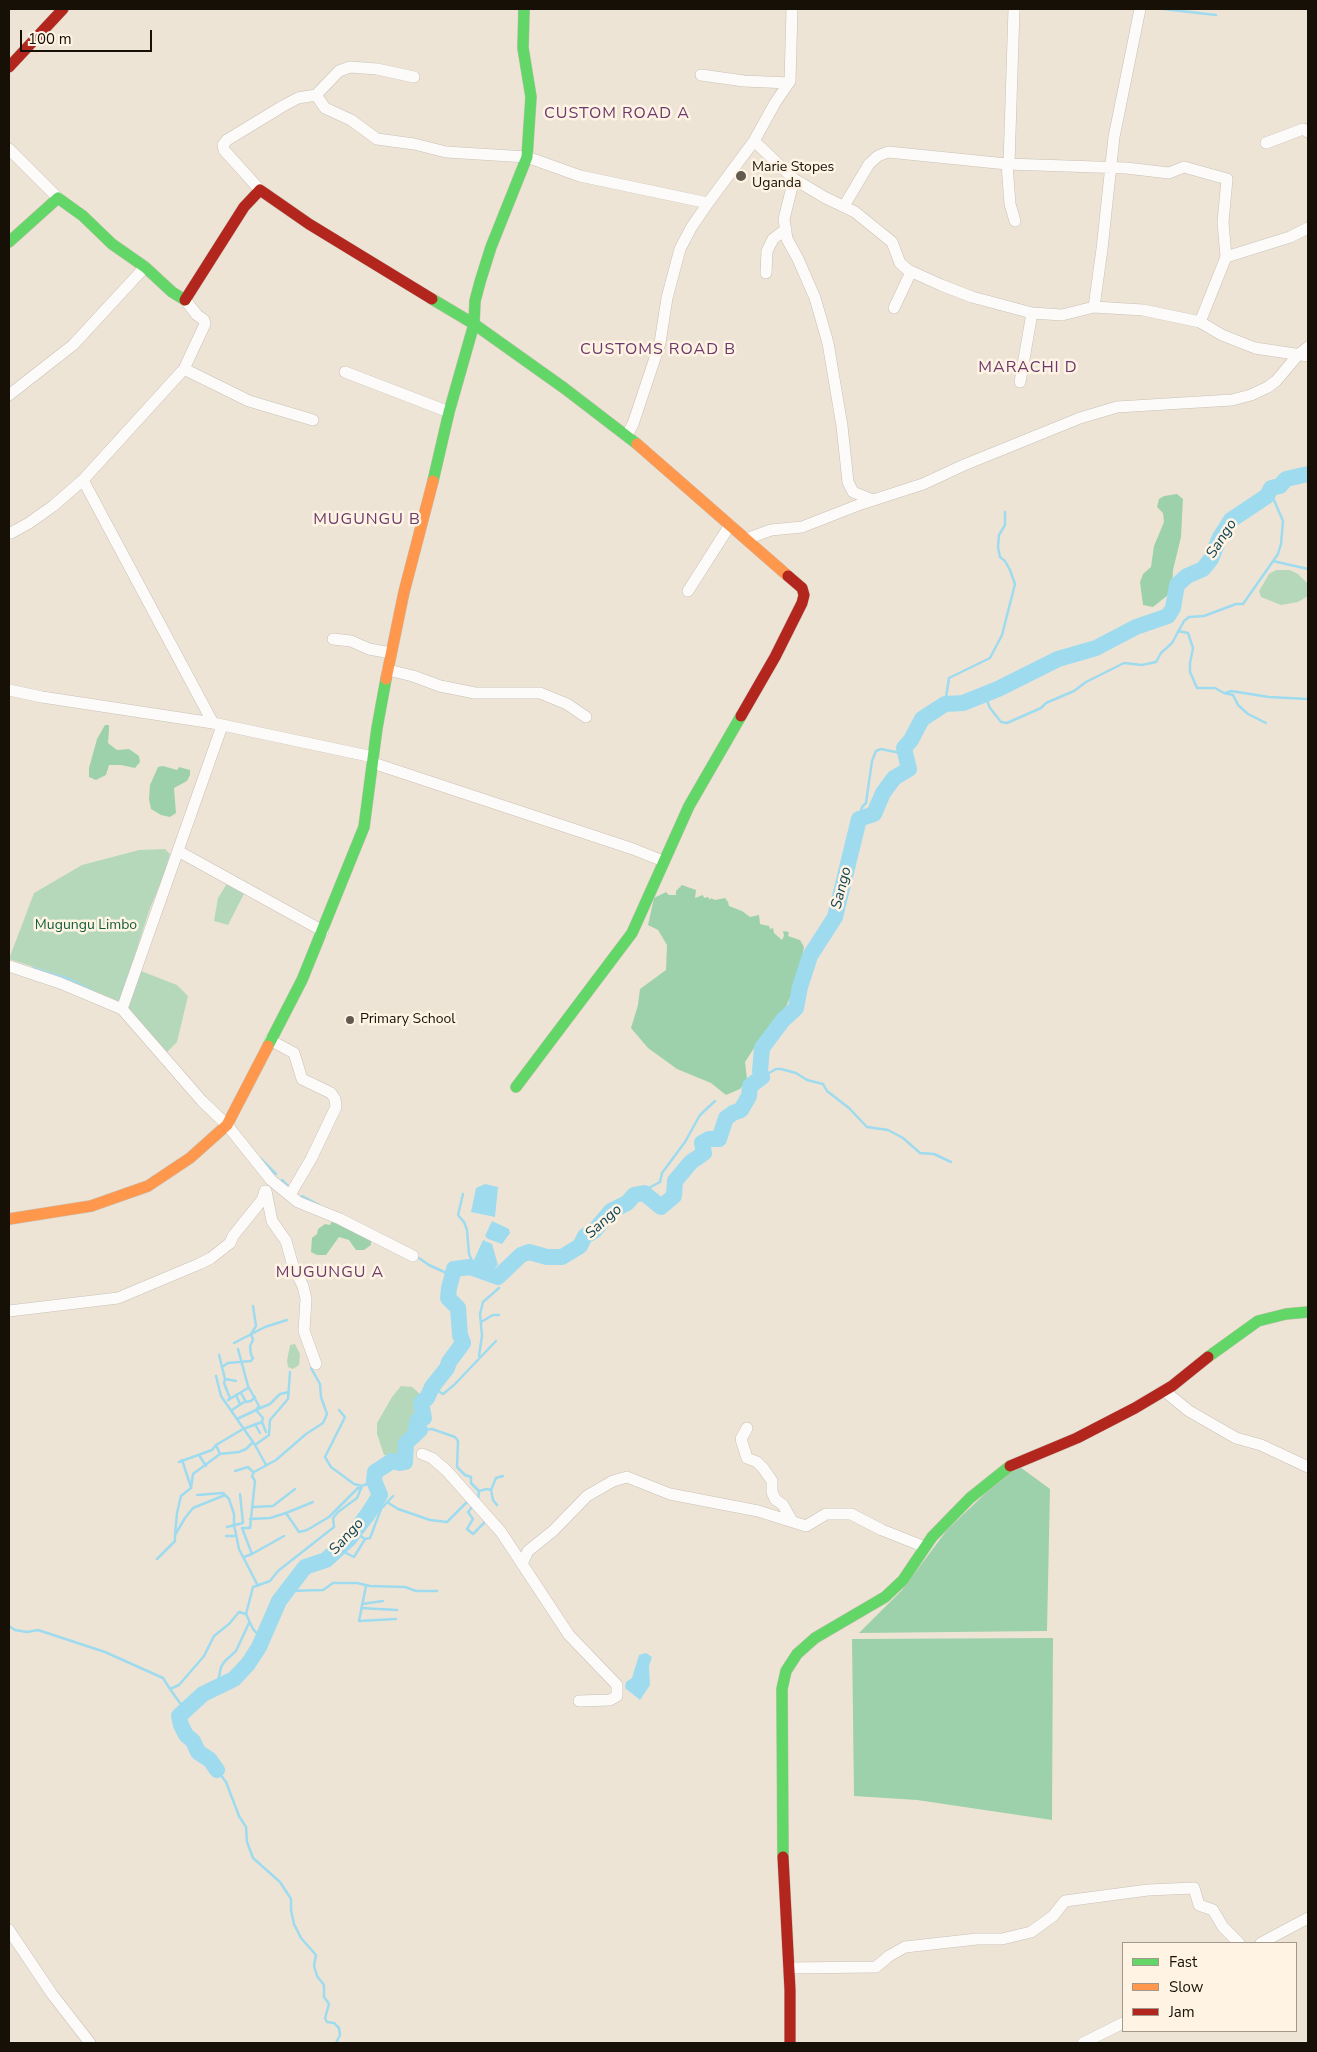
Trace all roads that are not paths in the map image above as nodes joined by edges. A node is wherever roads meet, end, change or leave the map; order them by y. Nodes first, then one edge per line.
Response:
1 (63, 9) edge
2 (524, 9) edge
3 (792, 9) edge
4 (1014, 9) edge
5 (1140, 9) edge
6 (9, 68) edge
7 (701, 75) dead end
8 (414, 77) dead end
9 (789, 84) junction
10 (316, 95) junction
11 (1308, 132) edge
12 (754, 140) junction
13 (1266, 143) dead end
14 (10, 155) edge
15 (526, 157) junction
16 (1008, 164) junction
17 (1110, 168) junction
18 (794, 179) junction
19 (260, 190) junction
20 (58, 198) junction
21 (708, 203) junction
22 (844, 206) junction
23 (1015, 221) dead end
24 (1308, 228) edge
25 (786, 230) junction
26 (9, 242) edge
27 (1226, 257) junction
28 (145, 267) junction
29 (911, 272) junction
30 (766, 273) dead end
31 (186, 301) junction
32 (1094, 307) junction
33 (894, 308) dead end
34 (1032, 313) junction
35 (1200, 322) junction
36 (474, 324) junction
37 (1308, 347) edge
38 (1303, 356) edge
39 (184, 369) junction
40 (345, 372) dead end
41 (1020, 382) dead end
42 (9, 395) edge
43 (449, 412) junction
44 (314, 420) dead end
45 (627, 435) junction
46 (83, 480) junction
47 (873, 500) junction
48 (730, 525) junction
49 (9, 532) edge
50 (746, 538) junction
51 (688, 592) dead end
52 (333, 639) dead end
53 (391, 653) junction
54 (388, 670) junction
55 (9, 690) edge
56 (586, 717) dead end
57 (218, 724) junction
58 (373, 760) junction
59 (178, 851) junction
60 (663, 861) junction
61 (323, 931) junction
62 (9, 966) edge
63 (122, 1009) junction
64 (270, 1040) junction
65 (516, 1086) dead end
66 (227, 1125) junction
67 (271, 1180) junction
68 (265, 1191) junction
69 (290, 1195) junction
70 (9, 1219) edge
71 (412, 1256) dead end
72 (9, 1311) edge
73 (1308, 1312) edge
74 (316, 1364) dead end
75 (1166, 1393) dead end
76 (747, 1428) dead end
77 (422, 1454) dead end
78 (1308, 1467) edge
79 (792, 1522) junction
80 (925, 1547) junction
81 (528, 1551) junction
82 (514, 1552) junction
83 (522, 1564) junction
84 (579, 1701) dead end
85 (1308, 1918) edge
86 (9, 1930) edge
87 (1238, 1942) edge
88 (1263, 1942) edge
89 (789, 1968) junction
90 (1122, 2024) edge
91 (90, 2043) edge
92 (790, 2043) edge
93 (1083, 2043) edge

1 - 6 street
2 - 15 street
3 - 9 street
4 - 16 street
5 - 17 street
7 - 9 street
8 - 10 street
9 - 12 street
10 - 15 street
10 - 19 street
11 - 13 street
12 - 18 street
12 - 21 street
14 - 20 street
15 - 21 street
15 - 36 street
16 - 17 street
16 - 22 street
16 - 23 street
17 - 27 street
17 - 32 street
18 - 22 street
18 - 25 street
19 - 31 street
19 - 36 street
20 - 26 street
20 - 28 street
21 - 45 street
22 - 29 street
24 - 27 street
25 - 30 street
25 - 47 street
27 - 35 street
28 - 31 street
28 - 42 street
29 - 33 street
29 - 34 street
31 - 39 street
32 - 34 street
32 - 35 street
34 - 41 street
35 - 38 street
36 - 43 street
36 - 45 street
37 - 38 street
38 - 47 street
39 - 44 street
39 - 46 street
40 - 43 street
43 - 53 street
45 - 48 street
46 - 49 street
46 - 57 street
47 - 50 street
48 - 50 street
48 - 51 street
50 - 60 street
52 - 53 street
53 - 54 street
54 - 56 street
54 - 58 street
55 - 57 street
57 - 58 street
57 - 59 street
58 - 60 street
58 - 61 street
59 - 61 street
59 - 63 street
60 - 65 street
61 - 64 street
62 - 63 street
63 - 66 street
64 - 66 street
64 - 69 street
66 - 67 street
66 - 70 street
67 - 68 street
67 - 69 street
68 - 72 street
68 - 74 street
69 - 71 street
73 - 80 street
75 - 78 street
76 - 79 street
77 - 82 street
79 - 80 street
79 - 81 street
80 - 89 street
81 - 82 street
81 - 83 street
82 - 83 street
83 - 84 street
85 - 88 street
86 - 91 street
87 - 89 street
89 - 92 street
90 - 93 street

